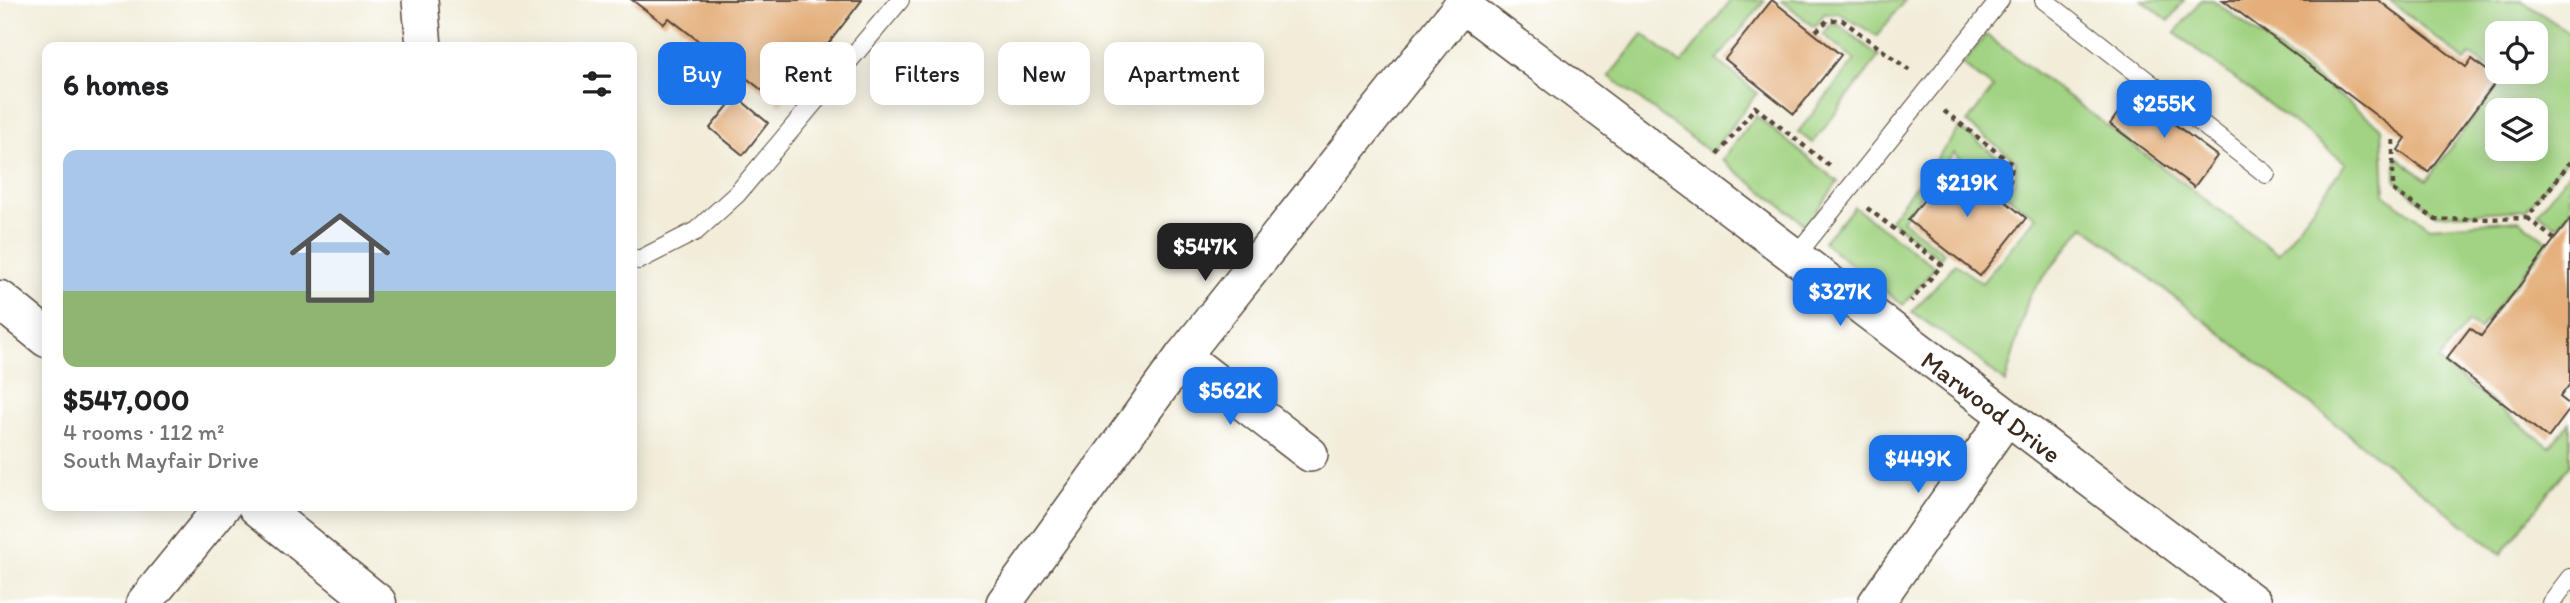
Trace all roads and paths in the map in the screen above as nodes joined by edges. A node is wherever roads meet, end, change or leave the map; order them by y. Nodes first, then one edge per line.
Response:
1 (420, 0) edge
2 (900, 0) edge
3 (2000, 0) edge
4 (2044, 0) edge
5 (1816, 31) dead end
6 (424, 42) edge
7 (1927, 91) junction
8 (2393, 140) dead end
9 (2570, 162) edge
10 (2266, 174) dead end
11 (1697, 183) junction
12 (1849, 188) junction
13 (2000, 193) dead end
14 (2527, 218) junction
15 (2554, 239) dead end
16 (1794, 258) junction
17 (637, 259) edge
18 (0, 300) edge
19 (1888, 329) junction
20 (42, 334) edge
21 (1183, 356) junction
22 (2006, 418) junction
23 (1310, 454) dead end
24 (219, 511) edge
25 (263, 511) edge
26 (2570, 578) edge
27 (144, 603) edge
28 (377, 603) edge
29 (1004, 603) edge
30 (1876, 603) edge
31 (2254, 603) edge
32 (2551, 603) edge

1 - 6 street
2 - 17 lane
3 - 7 lane
4 - 10 lane
5 - 7 path
7 - 12 lane
7 - 13 path
8 - 14 path
9 - 14 path
11 - 12 path
11 - 16 street, Marwood Drive
11 - 21 street, Marwood Drive
12 - 16 lane
12 - 19 path
14 - 15 path
16 - 19 street, Marwood Drive
18 - 20 street
19 - 22 street, Marwood Drive
21 - 23 street
21 - 29 street
22 - 30 street
22 - 31 street, Marwood Drive
24 - 27 street
25 - 28 street
26 - 32 lane

